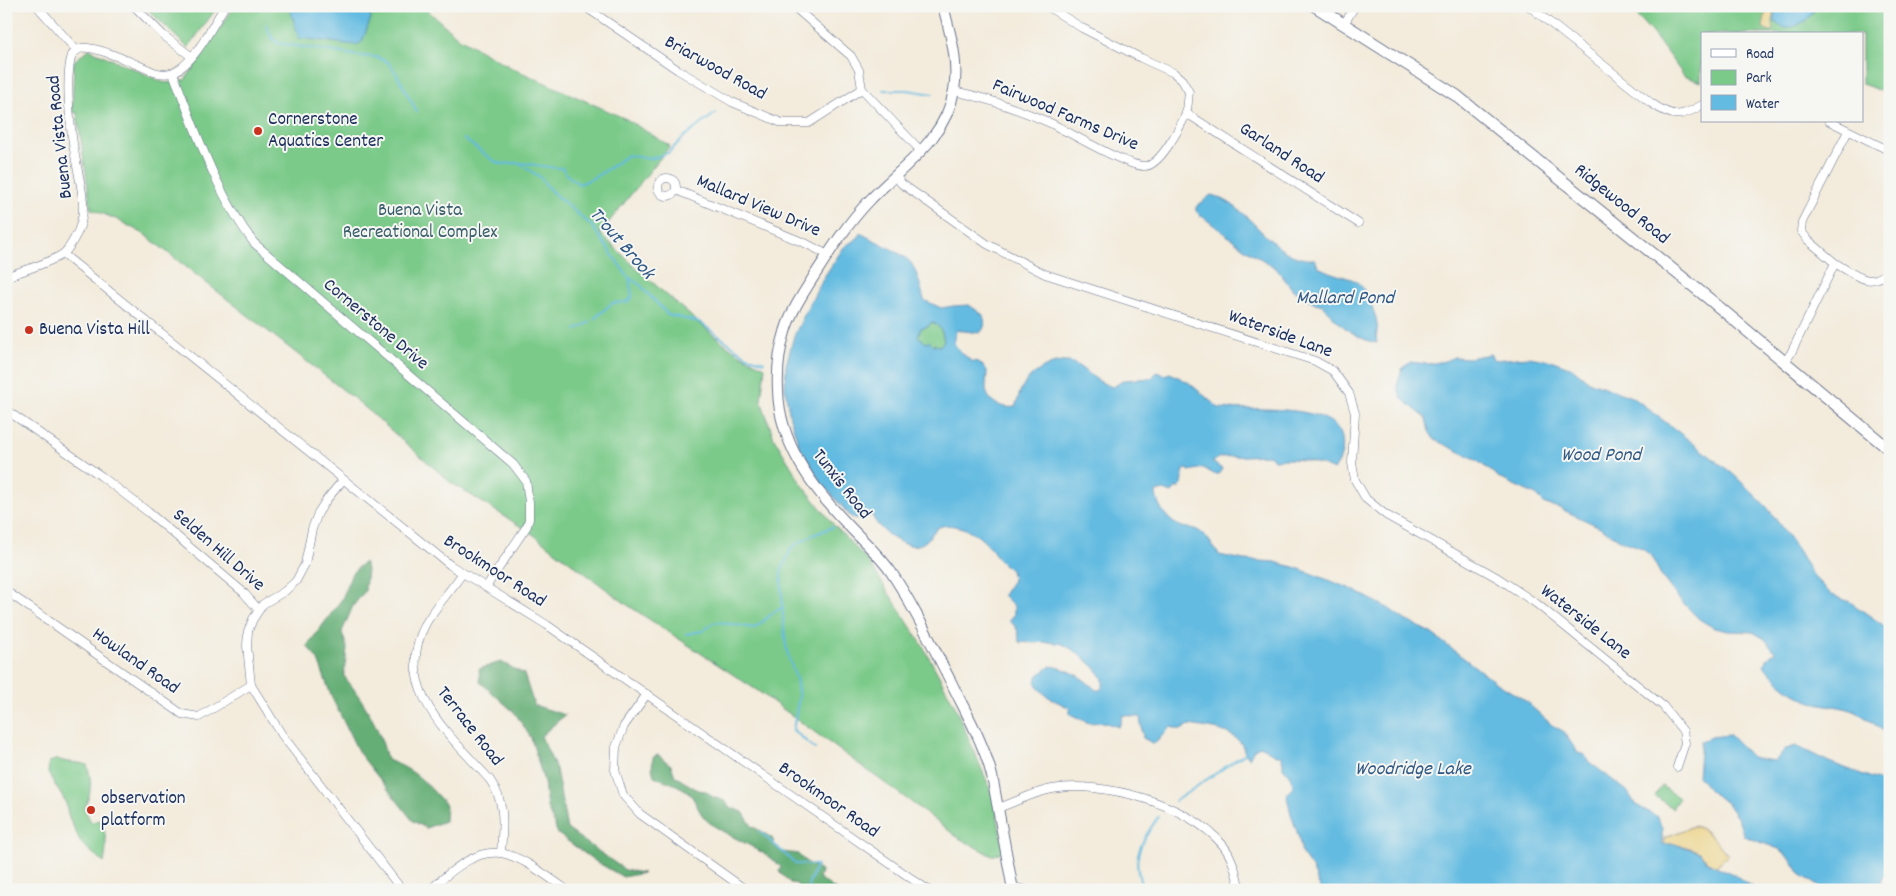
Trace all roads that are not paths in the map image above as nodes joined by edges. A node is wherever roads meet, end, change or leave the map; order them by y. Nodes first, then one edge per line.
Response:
1 (37, 6) edge
2 (134, 6) edge
3 (225, 6) edge
4 (584, 6) edge
5 (793, 6) edge
6 (943, 6) edge
7 (1047, 6) edge
8 (1315, 6) edge
9 (1355, 6) edge
10 (1528, 6) edge
11 (1344, 24) junction
12 (76, 50) junction
13 (192, 57) junction
14 (173, 73) junction
15 (862, 90) junction
16 (954, 91) junction
17 (1701, 106) edge
18 (1186, 112) junction
19 (1832, 122) edge
20 (1848, 131) junction
21 (921, 151) junction
22 (1890, 151) edge
23 (895, 176) junction
24 (676, 190) dead end
25 (1358, 223) dead end
26 (63, 254) junction
27 (828, 255) junction
28 (1835, 263) junction
29 (1890, 268) edge
30 (6, 277) edge
31 (1785, 362) junction
32 (6, 410) edge
33 (1890, 450) edge
34 (343, 480) junction
35 (462, 574) junction
36 (486, 587) junction
37 (6, 591) edge
38 (258, 609) junction
39 (251, 685) junction
40 (647, 694) junction
41 (1677, 767) dead end
42 (998, 808) junction
43 (501, 852) junction
44 (1013, 888) edge
45 (402, 890) edge
46 (430, 890) edge
47 (567, 890) edge
48 (746, 890) edge
49 (928, 890) edge
50 (1026, 890) edge
51 (1240, 890) edge

1 - 12 street
2 - 13 street
3 - 13 street
4 - 15 street, Briarwood Road
5 - 15 street
6 - 16 street, Tunxis Road
7 - 18 street, Fairwood Farms Drive
8 - 11 main road, Ridgewood Road
9 - 11 street
10 - 17 street
11 - 31 main road, Ridgewood Road
12 - 14 street, Buena Vista Road
12 - 26 street, Buena Vista Road
13 - 14 street
14 - 36 street, Cornerstone Drive
15 - 21 street
16 - 18 street, Fairwood Farms Drive
16 - 21 street, Tunxis Road
18 - 25 street, Garland Road
19 - 20 street
20 - 22 street
20 - 28 street
21 - 23 street, Tunxis Road
23 - 27 street, Tunxis Road
23 - 41 street, Waterside Lane
24 - 27 street, Mallard View Drive
26 - 30 street
26 - 34 street, Brookmoor Road
27 - 42 street, Tunxis Road
28 - 29 street
28 - 31 street
31 - 33 main road, Ridgewood Road
32 - 38 street, Selden Hill Drive
34 - 35 street, Brookmoor Road
34 - 38 street
35 - 36 street, Brookmoor Road
35 - 43 street, Terrace Road
36 - 40 street, Brookmoor Road
37 - 39 street, Howland Road
38 - 39 street, Selden Hill Drive
39 - 45 street, Selden Hill Drive
40 - 48 street
40 - 49 street, Brookmoor Road
42 - 44 street, Tunxis Road
42 - 51 street
43 - 46 street
43 - 47 street
44 - 50 street

